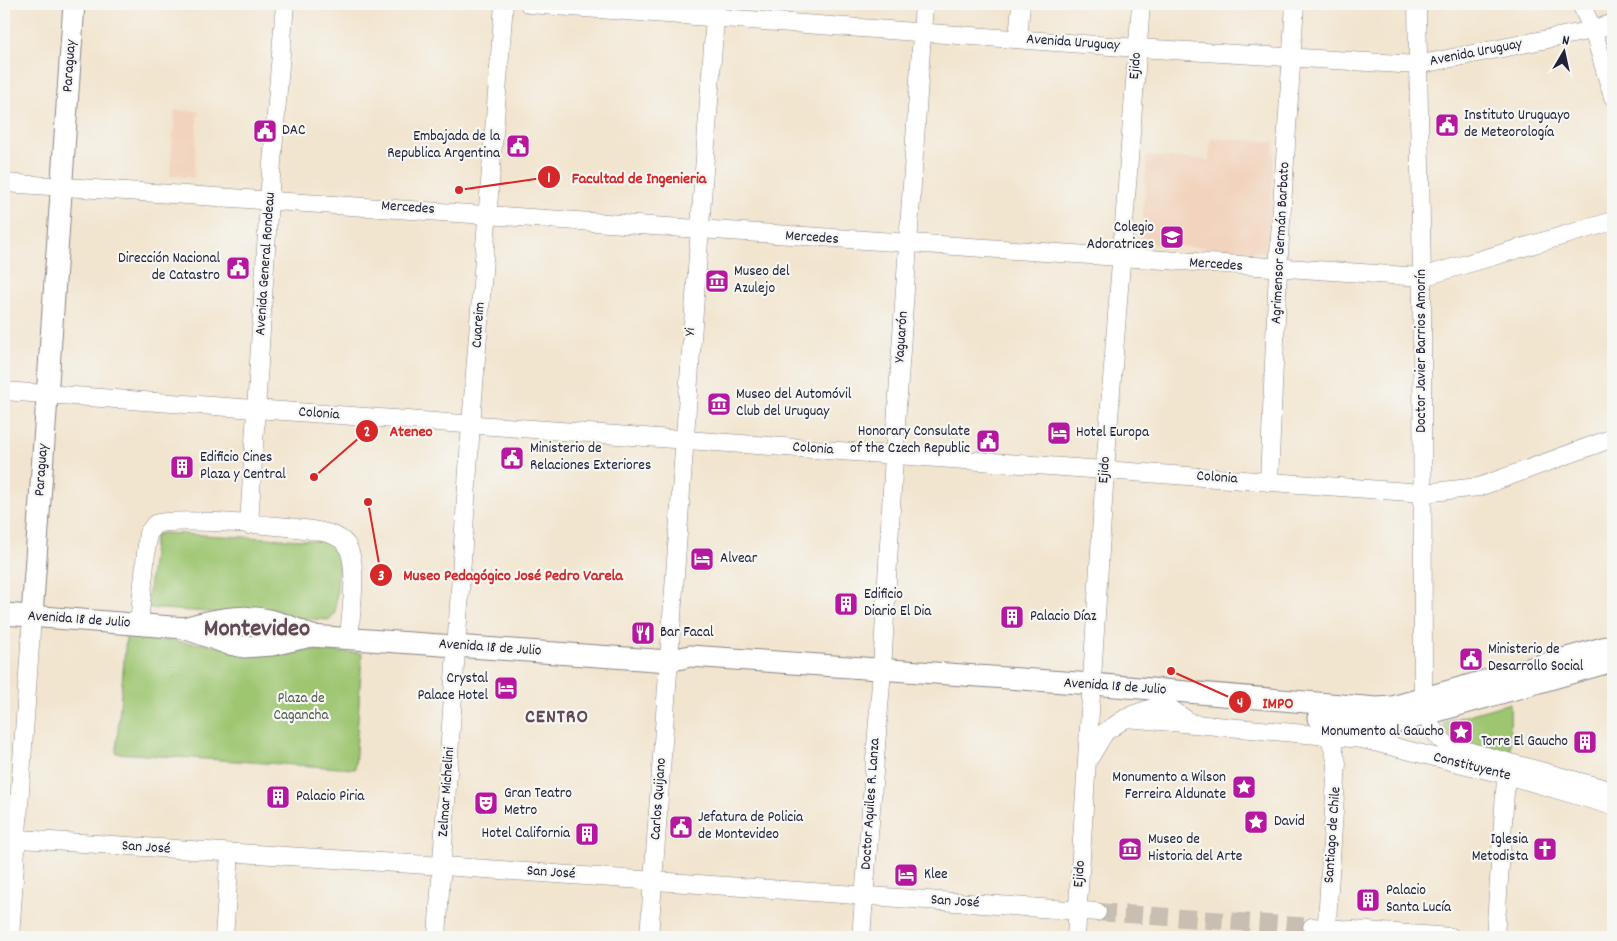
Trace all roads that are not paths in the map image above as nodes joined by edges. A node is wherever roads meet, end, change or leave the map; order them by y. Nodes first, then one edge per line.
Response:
1 (74, 4) edge
2 (285, 4) edge
3 (504, 4) edge
4 (528, 4) edge
5 (924, 4) edge
6 (1021, 4) edge
7 (1141, 4) edge
8 (1295, 4) edge
9 (1417, 4) edge
10 (1581, 4) edge
11 (715, 11) edge
12 (1613, 23) edge
13 (1593, 30) junction
14 (922, 33) junction
15 (1018, 39) junction
16 (1138, 48) junction
17 (1292, 57) junction
18 (1418, 64) junction
19 (1613, 97) edge
20 (4, 183) edge
21 (62, 186) junction
22 (269, 200) junction
23 (488, 213) junction
24 (1613, 221) edge
25 (699, 230) junction
26 (908, 244) junction
27 (1121, 258) junction
28 (1278, 269) junction
29 (1422, 277) junction
30 (4, 392) edge
31 (47, 394) junction
32 (257, 409) junction
33 (472, 424) junction
34 (1613, 438) edge
35 (683, 440) junction
36 (894, 455) junction
37 (1105, 470) junction
38 (1268, 482) junction
39 (1422, 493) junction
40 (249, 525) junction
41 (4, 614) edge
42 (32, 616) junction
43 (139, 624) junction
44 (184, 628) junction
45 (311, 636) junction
46 (349, 639) junction
47 (1613, 645) edge
48 (456, 646) junction
49 (669, 661) junction
50 (1613, 661) edge
51 (881, 677) junction
52 (1091, 691) junction
53 (1164, 704) junction
54 (1425, 706) junction
55 (1126, 718) junction
56 (1191, 723) junction
57 (1329, 734) junction
58 (1088, 760) junction
59 (1507, 768) junction
60 (1613, 791) edge
61 (1613, 806) edge
62 (10, 839) edge
63 (230, 854) junction
64 (443, 866) junction
65 (653, 881) junction
66 (864, 896) junction
67 (1078, 911) junction
68 (1097, 912) tunnel mouth
69 (1322, 931) edge
70 (10, 937) edge
71 (224, 937) edge
72 (438, 937) edge
73 (649, 937) edge
74 (861, 937) edge
75 (1076, 937) edge
76 (1450, 937) edge
77 (1495, 937) edge

1 - 21 main road, Paraguay
2 - 22 street, Avenida General Rondeau
3 - 23 street, Cuareim
4 - 11 street, Avenida Uruguay
5 - 14 street, Yaguarón
6 - 15 street
7 - 16 street, Ejido
8 - 17 street, Agrimensor Germán Barbato
9 - 18 street, Doctor Javier Barrios Amorín
10 - 13 street
11 - 14 street, Avenida Uruguay
11 - 25 street, Yi
12 - 13 street, Avenida Uruguay
13 - 18 street, Avenida Uruguay
13 - 19 street
14 - 15 street, Avenida Uruguay
14 - 26 street, Yaguarón
15 - 16 street, Avenida Uruguay
16 - 17 street, Avenida Uruguay
16 - 27 street, Ejido
17 - 18 street, Avenida Uruguay
17 - 28 street, Agrimensor Germán Barbato
18 - 29 street, Doctor Javier Barrios Amorín
20 - 21 street, Mercedes
21 - 22 street, Mercedes
21 - 31 main road, Paraguay
22 - 23 street, Mercedes
22 - 32 street, Avenida General Rondeau
23 - 25 street, Mercedes
23 - 33 street, Cuareim
24 - 29 street, Mercedes
25 - 26 street, Mercedes
25 - 35 street, Yi
26 - 27 street, Mercedes
26 - 36 street, Yaguarón
27 - 28 street, Mercedes
27 - 37 street, Ejido
28 - 29 street, Mercedes
28 - 38 street, Agrimensor Germán Barbato
29 - 39 street, Doctor Javier Barrios Amorín
30 - 31 street, Colonia
31 - 32 street, Colonia
31 - 42 main road, Paraguay
32 - 33 street, Colonia
32 - 40 street, Avenida General Rondeau
33 - 35 street, Colonia
33 - 48 street, Cuareim
34 - 39 street, Colonia
35 - 36 street, Colonia
35 - 49 street, Yi
36 - 37 street, Colonia
36 - 51 street, Yaguarón
37 - 38 street, Colonia
37 - 52 street, Ejido
38 - 39 street, Colonia
39 - 54 street, Doctor Javier Barrios Amorín
40 - 43 street
40 - 46 street
41 - 42 main road, Avenida 18 de Julio
42 - 43 main road, Avenida 18 de Julio
42 - 62 street, Paraguay
43 - 44 main road, Avenida 18 de Julio
44 - 45 main road, Avenida 18 de Julio
44 - 45 main road, Avenida 18 de Julio
45 - 46 main road, Avenida 18 de Julio
46 - 48 main road, Avenida 18 de Julio
47 - 54 main road, Avenida 18 de Julio
48 - 49 main road, Avenida 18 de Julio
48 - 64 street, Zelmar Michelini
49 - 51 main road, Avenida 18 de Julio
49 - 65 street, Carlos Quijano
50 - 54 main road, Avenida 18 de Julio
51 - 52 main road, Avenida 18 de Julio
51 - 66 street, Doctor Aquiles R. Lanza
52 - 53 main road, Avenida 18 de Julio
52 - 54 main road, Avenida 18 de Julio
52 - 58 street, Ejido
53 - 54 main road, Avenida 18 de Julio
53 - 55 street, Avenida 18 de Julio
53 - 56 street, Avenida 18 de Julio
54 - 59 street, Constituyente
55 - 56 street, Avenida 18 de Julio
55 - 58 street, Avenida 18 de Julio
56 - 57 street, Avenida 18 de Julio
57 - 59 street, Constituyente
57 - 69 street, Santiago de Chile
58 - 67 street, Ejido
59 - 60 street, Constituyente
59 - 61 street, Constituyente
59 - 77 street
62 - 63 street, San José
62 - 70 street, Paraguay
63 - 64 street, San José
63 - 71 street
64 - 65 street, San José
64 - 72 street, Zelmar Michelini
65 - 66 street, San José
65 - 73 street, Carlos Quijano
66 - 67 street, San José
66 - 74 street, Doctor Aquiles R. Lanza
67 - 68 street, San José
67 - 75 street, Ejido
69 - 76 street

